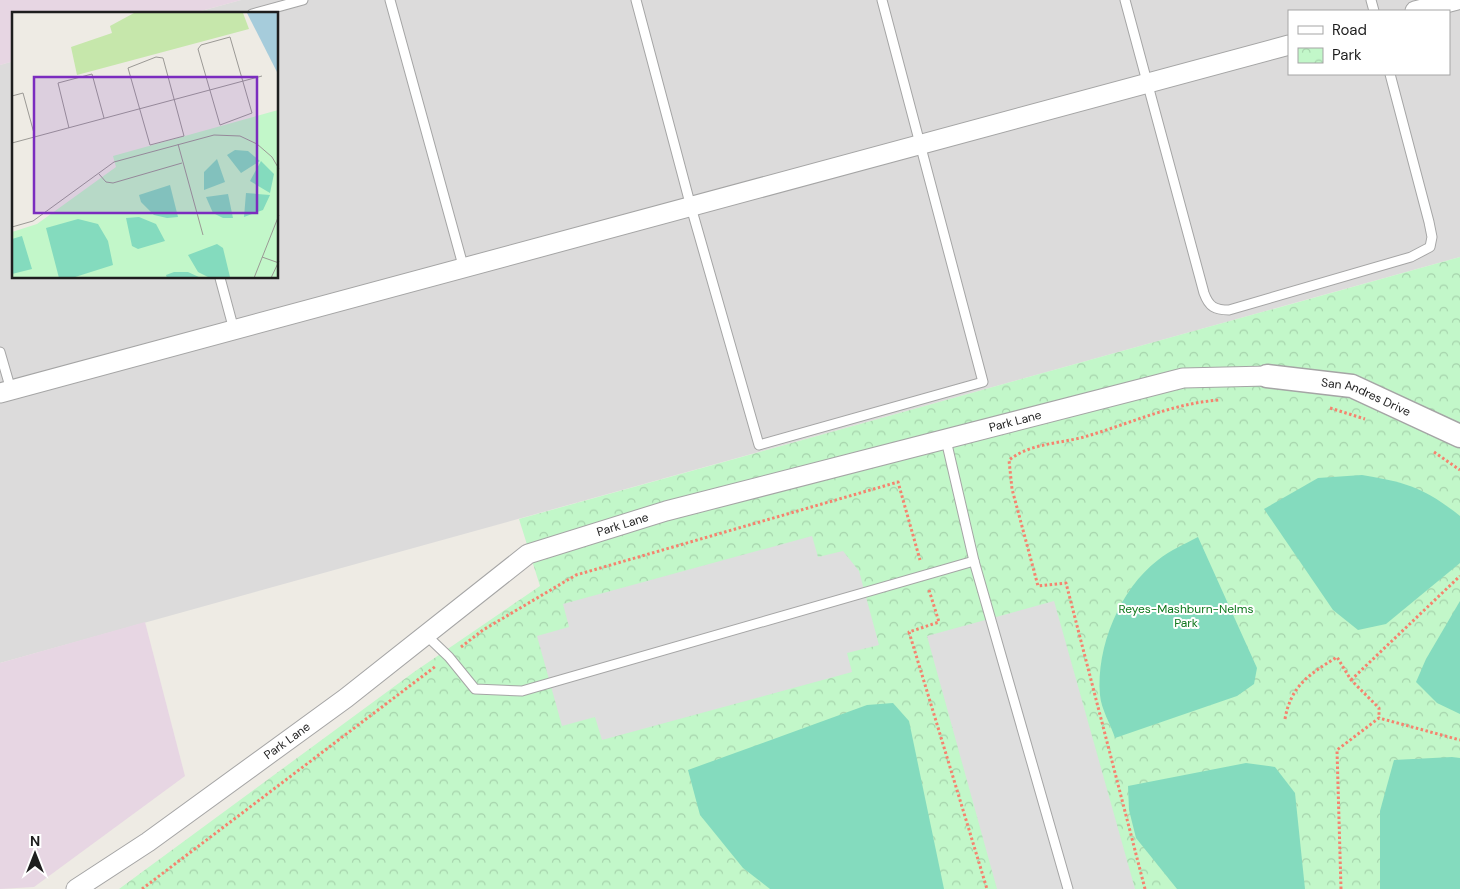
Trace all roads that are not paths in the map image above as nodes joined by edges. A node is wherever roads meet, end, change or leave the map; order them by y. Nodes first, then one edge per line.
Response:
1 (303, 0) edge
2 (390, 0) edge
3 (636, 0) edge
4 (882, 0) edge
5 (1125, 0) edge
6 (1457, 0) edge
7 (1419, 10) edge
8 (259, 12) edge
9 (1288, 46) edge
10 (1390, 75) edge
11 (1147, 84) junction
12 (921, 145) junction
13 (691, 207) junction
14 (464, 268) junction
15 (220, 279) edge
16 (234, 330) junction
17 (0, 352) edge
18 (1267, 376) joint
19 (5, 392) edge
20 (1460, 436) edge
21 (946, 440) junction
22 (974, 561) junction
23 (426, 635) junction
24 (76, 889) edge
25 (1068, 889) edge

1 - 8 lane
2 - 14 lane
3 - 13 lane
4 - 12 lane
5 - 11 lane
6 - 7 street
9 - 11 street
10 - 11 lane
11 - 12 street
12 - 13 street
12 - 13 lane
13 - 14 street
14 - 16 street
15 - 16 lane
16 - 19 street
17 - 19 lane
18 - 20 street, San Andres Drive
18 - 21 street, Park Lane
21 - 22 lane
21 - 23 street, Park Lane
22 - 23 lane
22 - 25 lane
23 - 24 street, Park Lane

